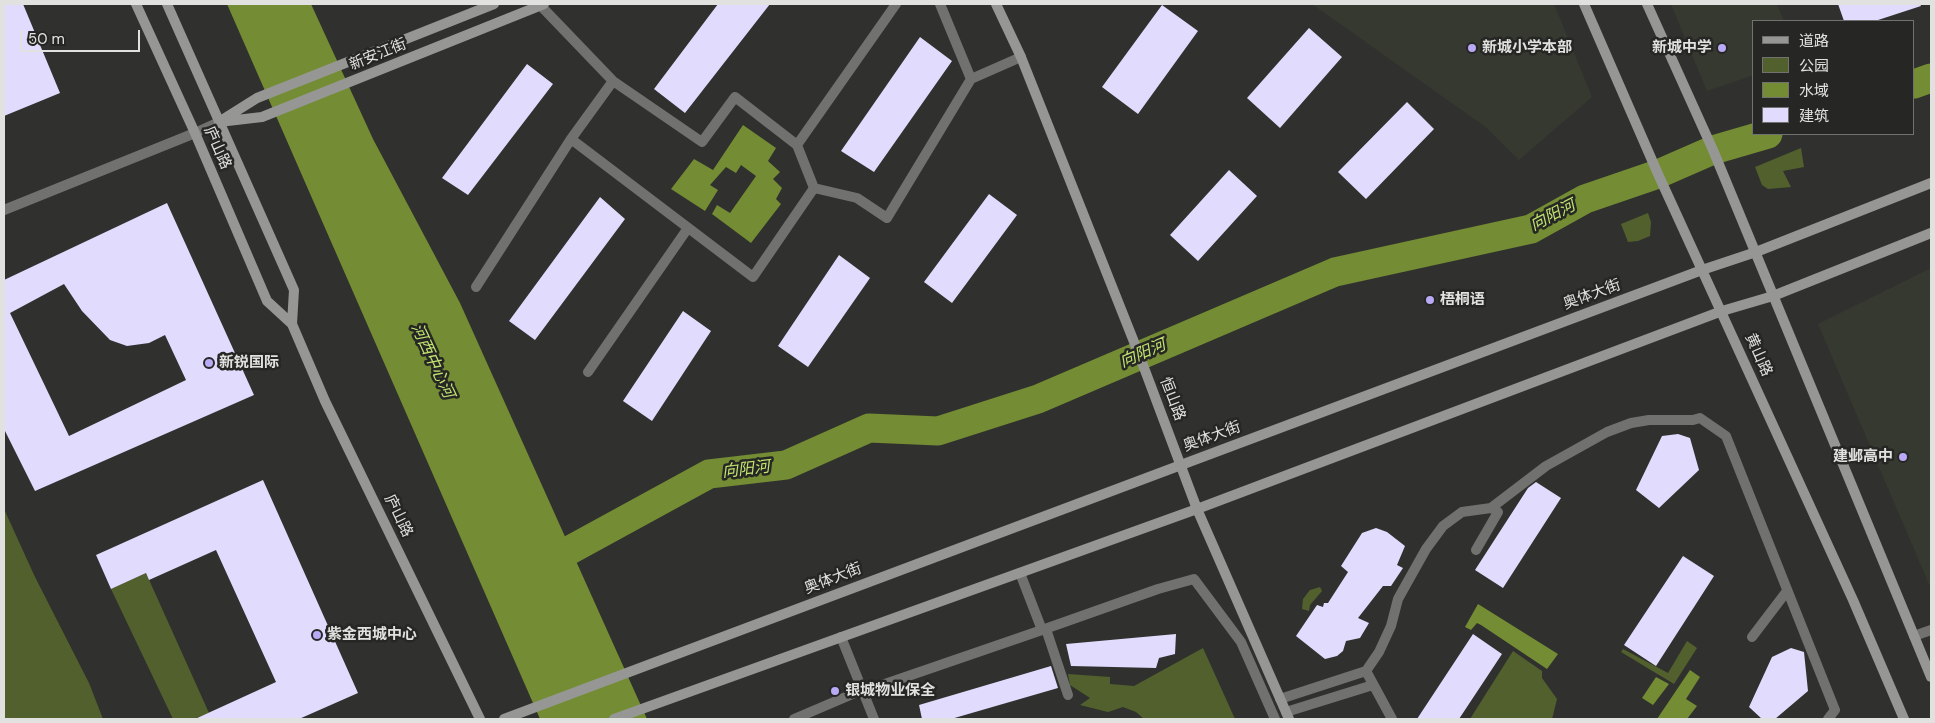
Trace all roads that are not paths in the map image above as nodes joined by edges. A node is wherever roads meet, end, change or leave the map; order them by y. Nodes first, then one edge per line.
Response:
1 (136, 4) edge
2 (167, 4) edge
3 (494, 4) edge
4 (896, 4) edge
5 (940, 4) edge
6 (996, 4) edge
7 (1584, 4) edge
8 (1647, 4) edge
9 (542, 5) edge
10 (1021, 56) junction
11 (971, 79) junction
12 (614, 81) junction
13 (219, 122) junction
14 (195, 133) junction
15 (571, 139) junction
16 (797, 145) junction
17 (1931, 183) edge
18 (814, 188) junction
19 (4, 210) edge
20 (688, 228) junction
21 (1931, 233) edge
22 (1756, 252) junction
23 (1702, 270) junction
24 (476, 287) dead end
25 (1773, 296) junction
26 (1722, 311) junction
27 (292, 324) junction
28 (588, 372) dead end
29 (1180, 464) junction
30 (1197, 508) junction
31 (1491, 508) junction
32 (1476, 550) dead end
33 (1020, 573) junction
34 (1787, 591) junction
35 (1044, 629) junction
36 (1931, 630) edge
37 (1914, 636) junction
38 (841, 637) junction
39 (1752, 637) dead end
40 (1366, 671) junction
41 (1931, 677) edge
42 (1373, 686) junction
43 (862, 690) junction
44 (1068, 695) dead end
45 (1280, 699) junction
46 (1288, 716) edge
47 (480, 719) edge
48 (504, 719) edge
49 (614, 719) edge
50 (794, 719) edge
51 (874, 719) edge
52 (1275, 719) edge
53 (1392, 719) edge
54 (1828, 719) edge
55 (1904, 719) edge

1 - 14 main road, 庐山路
2 - 13 main road, 庐山路
3 - 13 main road, 新安江街
4 - 16 street
5 - 11 street
6 - 10 main road, 恒山路
7 - 23 main road, 黄山路
8 - 22 main road
9 - 12 street
9 - 13 main road, 新安江街
10 - 11 street
10 - 29 main road, 恒山路
11 - 18 street
12 - 15 street
12 - 16 street
13 - 14 street, 新安江街
13 - 27 main road, 庐山路
14 - 19 street, 新安江街
14 - 27 main road, 庐山路
15 - 20 street
15 - 24 street
16 - 18 street
17 - 22 main road, 奥体大街
18 - 20 street
20 - 28 street
21 - 25 main road
22 - 23 main road, 奥体大街
22 - 25 main road
23 - 26 main road, 黄山路
23 - 29 main road, 奥体大街
25 - 26 main road
25 - 37 main road
26 - 30 main road
26 - 55 main road, 黄山路
27 - 47 main road, 庐山路
29 - 30 main road, 恒山路
29 - 48 main road, 奥体大街
30 - 33 main road
30 - 45 main road, 恒山路
31 - 32 street
31 - 34 street
31 - 40 street
33 - 35 street
33 - 38 main road
34 - 39 street
34 - 54 street
35 - 43 street
35 - 44 street
35 - 52 street
36 - 37 street
37 - 41 main road
38 - 43 street
38 - 49 main road
40 - 42 street
40 - 45 street
42 - 46 street
42 - 53 street
43 - 50 street
43 - 51 street
45 - 46 main road, 恒山路

